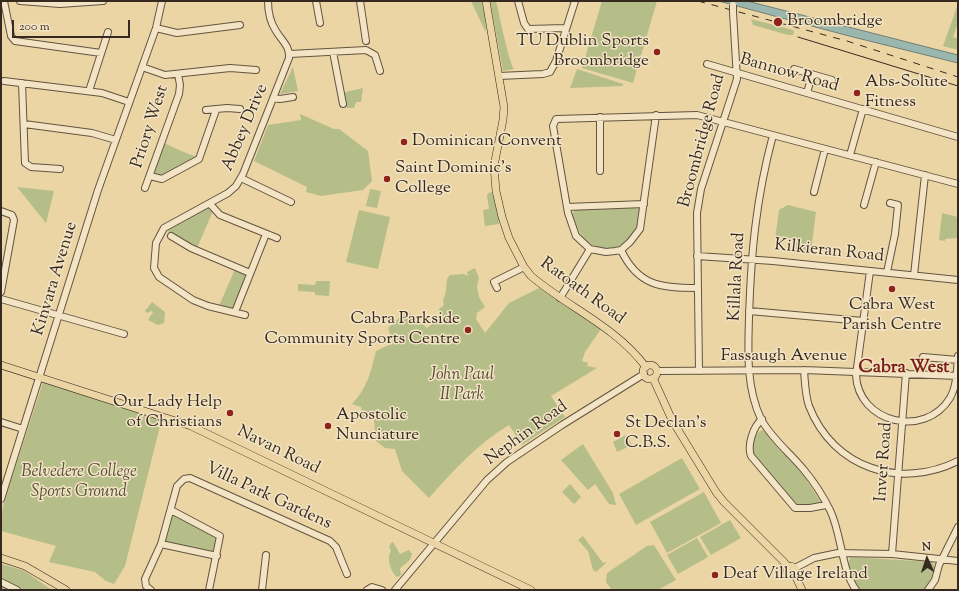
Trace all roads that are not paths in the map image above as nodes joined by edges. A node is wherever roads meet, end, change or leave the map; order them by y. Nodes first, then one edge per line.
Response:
1 (5, 1) edge
2 (20, 1) edge
3 (103, 1) edge
4 (162, 1) edge
5 (268, 1) edge
6 (316, 1) edge
7 (360, 1) edge
8 (486, 1) edge
9 (518, 1) edge
10 (575, 1) edge
11 (733, 1) edge
12 (43, 2) edge
13 (85, 2) edge
14 (320, 22) dead end
15 (240, 25) dead end
16 (156, 28) junction
17 (565, 28) junction
18 (108, 32) dead end
19 (366, 41) dead end
20 (333, 52) junction
21 (101, 53) junction
22 (290, 54) junction
23 (707, 64) dead end
24 (142, 67) junction
25 (794, 69) dead end
26 (256, 70) dead end
27 (380, 72) dead end
28 (178, 74) junction
29 (738, 74) junction
30 (812, 74) junction
31 (500, 76) junction
32 (832, 80) dead end
33 (4, 81) dead end
34 (22, 83) junction
35 (89, 91) junction
36 (807, 93) junction
37 (293, 96) dead end
38 (273, 98) junction
39 (129, 102) junction
40 (343, 104) dead end
41 (240, 109) dead end
42 (863, 109) junction
43 (206, 110) dead end
44 (216, 110) junction
45 (656, 115) junction
46 (600, 117) junction
47 (724, 121) junction
48 (24, 124) junction
49 (773, 136) junction
50 (958, 136) edge
51 (116, 140) junction
52 (825, 149) junction
53 (850, 155) junction
54 (876, 162) junction
55 (60, 169) dead end
56 (600, 171) dead end
57 (925, 175) junction
58 (150, 176) junction
59 (241, 178) junction
60 (958, 184) edge
61 (145, 188) dead end
62 (814, 192) dead end
63 (291, 202) dead end
64 (210, 204) junction
65 (644, 204) junction
66 (890, 204) dead end
67 (864, 205) dead end
68 (567, 207) junction
69 (1, 211) edge
70 (266, 234) junction
71 (171, 236) dead end
72 (277, 238) dead end
73 (590, 249) junction
74 (621, 250) junction
75 (697, 256) junction
76 (752, 259) junction
77 (524, 267) junction
78 (870, 271) junction
79 (887, 272) junction
80 (250, 273) junction
81 (914, 275) junction
82 (958, 280) edge
83 (497, 288) dead end
84 (697, 288) junction
85 (1, 292) edge
86 (560, 298) junction
87 (1, 299) edge
88 (749, 311) junction
89 (235, 312) junction
90 (245, 315) dead end
91 (60, 316) junction
92 (862, 321) junction
93 (124, 334) dead end
94 (958, 356) edge
95 (923, 357) dead end
96 (958, 360) edge
97 (1, 365) edge
98 (646, 367) junction
99 (749, 370) junction
100 (804, 370) junction
101 (657, 371) junction
102 (699, 371) junction
103 (856, 371) junction
104 (906, 373) junction
105 (644, 374) junction
106 (957, 376) edge
107 (40, 377) junction
108 (653, 378) junction
109 (762, 419) junction
110 (1, 422) edge
111 (903, 422) junction
112 (23, 429) junction
113 (958, 461) edge
114 (899, 474) junction
115 (1, 499) edge
116 (826, 504) junction
117 (171, 510) junction
118 (958, 527) edge
119 (161, 544) junction
120 (435, 544) junction
121 (844, 554) junction
122 (892, 554) junction
123 (266, 555) dead end
124 (217, 556) junction
125 (1, 558) edge
126 (942, 558) junction
127 (958, 561) edge
128 (792, 569) junction
129 (347, 574) dead end
130 (1, 582) edge
131 (17, 590) edge
132 (66, 590) edge
133 (151, 590) edge
134 (209, 590) edge
135 (262, 590) edge
136 (367, 590) edge
137 (382, 590) edge
138 (395, 590) edge
139 (531, 590) edge
140 (802, 590) edge
141 (856, 590) edge
142 (928, 590) edge

1 - 21 street
2 - 12 street
3 - 13 street
4 - 16 street, Kinvara Avenue
5 - 22 street
6 - 14 street
7 - 19 street
8 - 31 main road, Ratoath Road
9 - 17 street
10 - 17 street
11 - 29 street, Broombridge Road, bridge
12 - 13 street
15 - 16 street
16 - 24 street, Kinvara Avenue
17 - 31 street
18 - 21 street
20 - 22 street
20 - 27 street
20 - 40 street
21 - 35 street
22 - 38 street, Abbey Drive
23 - 29 street, Bannow Road
24 - 28 street
24 - 39 street, Kinvara Avenue
25 - 30 street
26 - 28 street
28 - 58 street, Priory West
29 - 36 street, Bannow Road
29 - 47 street, Broombridge Road
30 - 32 street
30 - 36 street
31 - 77 main road, Ratoath Road
33 - 34 street
34 - 35 street
34 - 48 street
35 - 39 street
36 - 42 street, Bannow Road
37 - 38 street
38 - 59 street, Abbey Drive
39 - 51 street, Kinvara Avenue
41 - 44 street
42 - 50 street, Bannow Road
42 - 53 street
43 - 44 street
44 - 58 street
45 - 46 street
45 - 47 street
45 - 65 street
46 - 56 street
46 - 68 street
47 - 49 street
47 - 75 street, Broombridge Road
48 - 51 street
48 - 55 street
49 - 52 street
49 - 76 street, Killala Road
51 - 91 street, Kinvara Avenue
52 - 53 street
52 - 62 street
53 - 54 street
54 - 57 street
54 - 67 street
57 - 60 street
57 - 81 street
58 - 61 street, Priory West
59 - 63 street
59 - 64 street, Abbey Drive
64 - 70 street
64 - 89 street, Abbey Drive
65 - 68 street
65 - 74 street
66 - 79 street
68 - 73 street
69 - 85 street
70 - 72 street
70 - 80 street
71 - 80 street
73 - 74 street
73 - 86 street
74 - 84 street
75 - 76 street, Kilkieran Road
75 - 84 street, Broombridge Road
76 - 78 street, Kilkieran Road
76 - 88 street, Killala Road
77 - 83 street
77 - 86 main road, Ratoath Road
78 - 79 street, Kilkieran Road
78 - 92 street
79 - 81 street, Kilkieran Road
80 - 89 street
81 - 82 street, Kilkieran Road
84 - 102 street, Broombridge Road
86 - 98 main road, Ratoath Road
87 - 91 street
88 - 92 street
88 - 99 street, Killala Road
89 - 90 street, Abbey Drive
91 - 93 street
91 - 107 street, Kinvara Avenue
92 - 103 street
94 - 96 street
95 - 96 street
96 - 106 street
97 - 107 main road, Navan Road
98 - 101 main road
98 - 105 main road
99 - 100 street, Fassaugh Avenue
99 - 102 street, Fassaugh Avenue
99 - 109 street, Killala Road
100 - 103 street, Fassaugh Avenue
100 - 114 street
101 - 102 street, Fassaugh Avenue
101 - 108 main road
103 - 104 street, Fassaugh Avenue
103 - 111 street
104 - 106 street, Fassaugh Avenue
104 - 111 street, Inver Road
105 - 108 main road
105 - 120 street, Nephin Road
106 - 111 street
107 - 112 street, Kinvara Avenue
107 - 120 main road, Navan Road
108 - 128 main road
109 - 116 street, Killala Road
109 - 116 street
110 - 112 street
111 - 114 street, Inver Road
112 - 115 street, Kinvara Avenue
113 - 114 street
114 - 122 street, Inver Road
116 - 121 street, Killala Road
117 - 119 street, Villa Park Gardens
117 - 124 street
117 - 129 street, Villa Park Gardens
118 - 126 street
119 - 124 street
119 - 133 street, Villa Park Gardens
120 - 138 street, Nephin Road
120 - 139 main road, Navan Road
121 - 122 street
121 - 128 street
121 - 141 street, Killala Road
122 - 126 street
123 - 135 street
124 - 134 street
125 - 132 main road
126 - 127 street
126 - 142 street
128 - 140 main road
130 - 131 street
136 - 137 street

